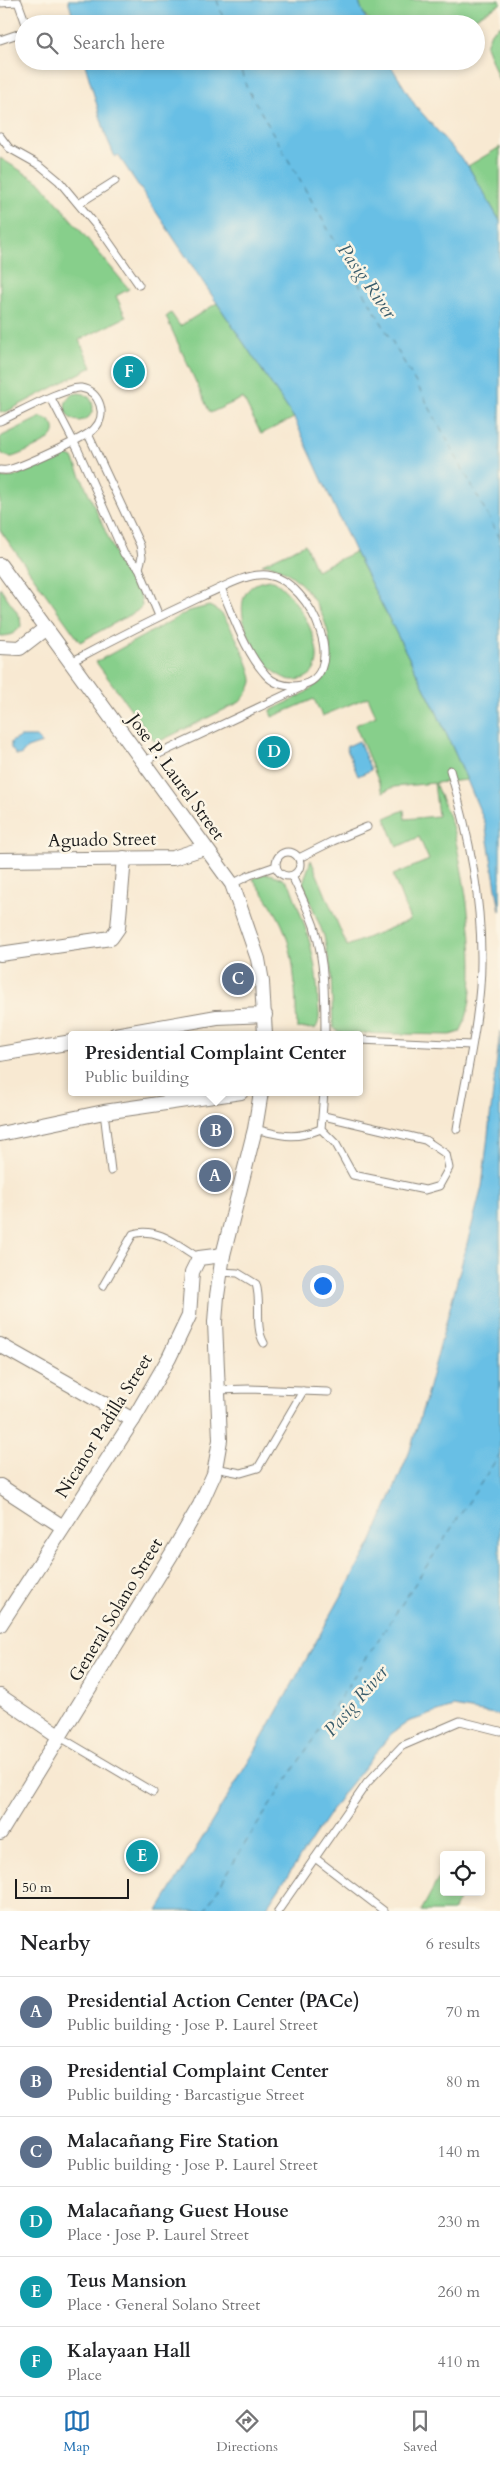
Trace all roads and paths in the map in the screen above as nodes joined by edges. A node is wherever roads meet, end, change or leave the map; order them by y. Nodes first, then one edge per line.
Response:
1 (0, 3) edge
2 (23, 15) edge
3 (15, 35) edge
4 (0, 40) edge
5 (0, 136) edge
6 (115, 181) dead end
7 (80, 203) junction
8 (139, 285) dead end
9 (51, 398) junction
10 (0, 421) edge
11 (88, 434) junction
12 (72, 441) junction
13 (0, 470) edge
14 (0, 565) edge
15 (139, 568) junction
16 (221, 588) junction
17 (159, 616) junction
18 (46, 628) junction
19 (0, 647) edge
20 (71, 662) junction
21 (308, 684) junction
22 (141, 762) junction
23 (450, 770) dead end
24 (367, 827) dead end
25 (204, 848) junction
26 (124, 858) junction
27 (299, 858) junction
28 (0, 860) edge
29 (276, 866) junction
30 (292, 876) junction
31 (232, 884) junction
32 (0, 954) edge
33 (264, 1015) junction
34 (138, 1031) edge
35 (265, 1031) edge
36 (325, 1031) edge
37 (363, 1040) edge
38 (68, 1043) edge
39 (471, 1045) junction
40 (0, 1054) edge
41 (214, 1096) edge
42 (260, 1096) edge
43 (324, 1096) edge
44 (104, 1112) junction
45 (324, 1116) junction
46 (255, 1129) junction
47 (321, 1129) junction
48 (457, 1129) dead end
49 (0, 1134) edge
50 (111, 1171) dead end
51 (223, 1255) junction
52 (199, 1258) junction
53 (220, 1272) junction
54 (103, 1286) dead end
55 (264, 1342) dead end
56 (0, 1345) edge
57 (217, 1390) junction
58 (303, 1391) junction
59 (328, 1392) dead end
60 (133, 1420) junction
61 (215, 1468) junction
62 (0, 1486) edge
63 (63, 1527) junction
64 (0, 1625) edge
65 (0, 1696) edge
66 (500, 1731) edge
67 (60, 1737) junction
68 (153, 1792) dead end
69 (0, 1833) edge
70 (315, 1858) junction
71 (278, 1911) edge
72 (384, 1911) edge

1 - 2 lane
3 - 4 lane
5 - 7 lane
6 - 7 lane
7 - 8 lane
9 - 10 lane
9 - 11 lane
9 - 12 lane
11 - 12 lane
11 - 15 lane
12 - 13 lane
12 - 15 lane
14 - 18 street, Jose P. Laurel Street
15 - 17 lane
16 - 17 lane
16 - 21 lane
16 - 21 lane
17 - 20 lane
18 - 19 street
18 - 20 street, Jose P. Laurel Street
20 - 22 street, Jose P. Laurel Street
21 - 22 lane
22 - 25 street, Jose P. Laurel Street
23 - 39 lane
24 - 27 lane
25 - 26 street, Aguado Street
25 - 31 street, Jose P. Laurel Street
26 - 28 street, Aguado Street
26 - 32 street
27 - 29 lane
27 - 30 lane
29 - 30 lane
29 - 31 lane
30 - 36 lane
31 - 33 street, Jose P. Laurel Street
33 - 34 street
33 - 35 street, Jose P. Laurel Street
37 - 39 lane
38 - 40 street
39 - 48 lane
41 - 44 street
42 - 46 street
43 - 45 lane
44 - 49 street
44 - 50 lane
45 - 47 lane
45 - 47 lane
46 - 47 lane
46 - 51 street
51 - 52 street
51 - 53 street
52 - 54 lane
52 - 60 street, Nicanor Padilla Street
53 - 55 lane
53 - 57 street
56 - 60 street
57 - 58 lane
57 - 61 street, General Solano Street
58 - 59 lane
58 - 61 lane
60 - 63 street, Nicanor Padilla Street
61 - 67 street, General Solano Street
62 - 63 street
63 - 64 street, Nicanor Padilla Street
65 - 67 street
66 - 70 lane
67 - 68 lane
67 - 69 street, General Solano Street
70 - 71 lane
70 - 72 lane

